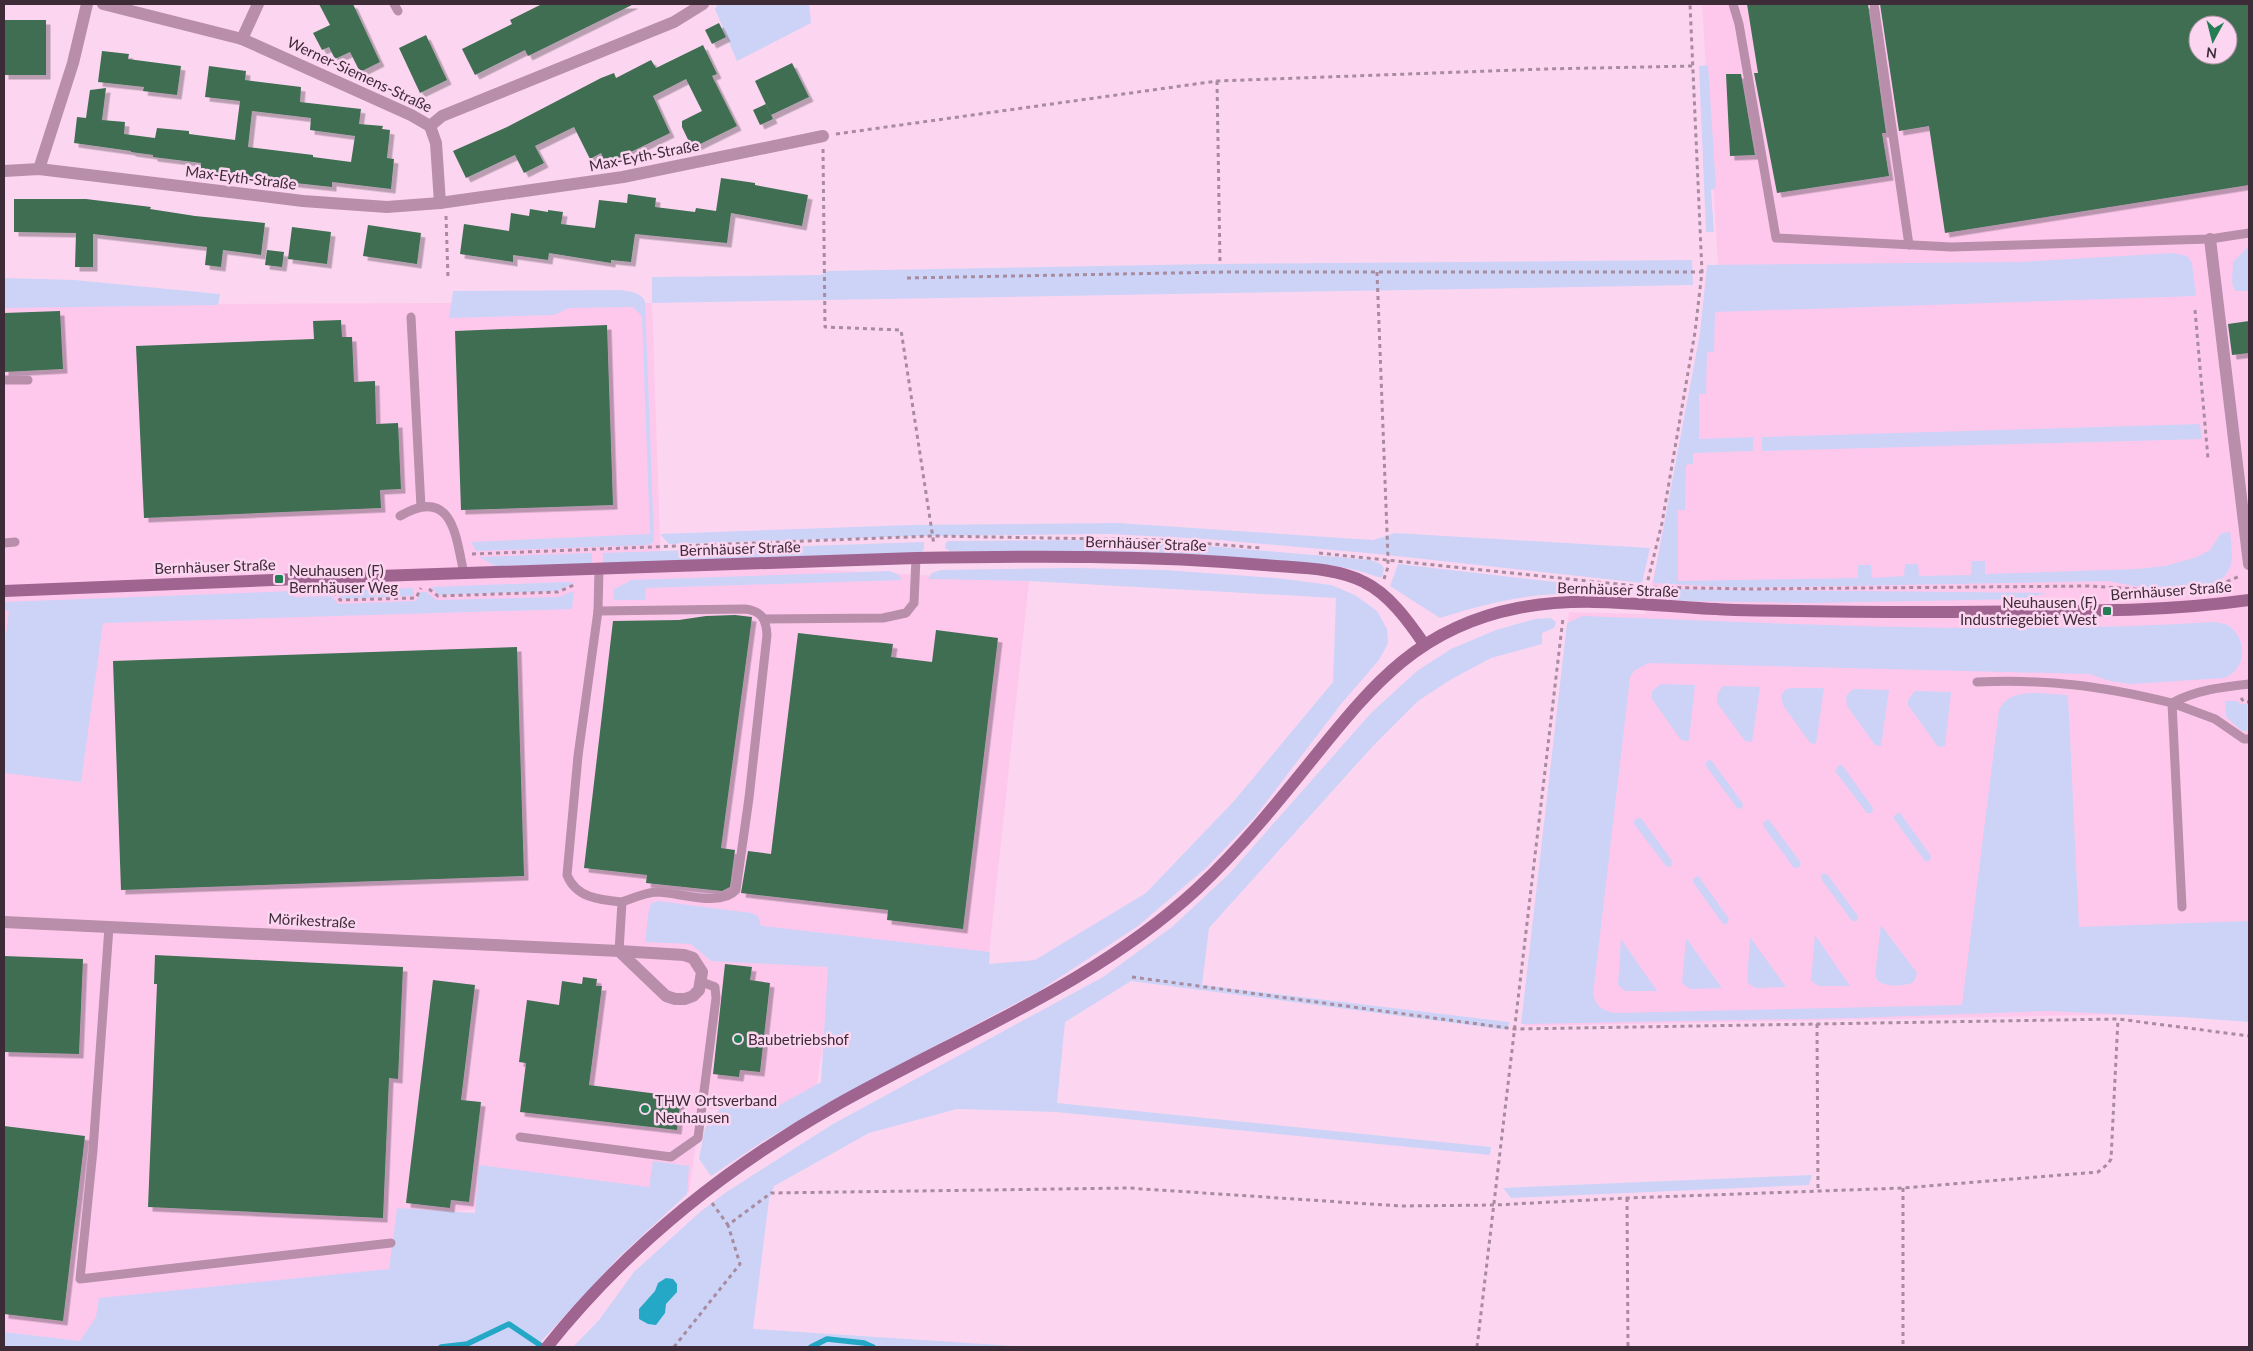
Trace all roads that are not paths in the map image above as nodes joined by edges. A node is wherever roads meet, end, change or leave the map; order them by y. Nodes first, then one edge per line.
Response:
1 (87, 4) edge
2 (103, 4) edge
3 (258, 4) edge
4 (703, 4) edge
5 (1733, 4) edge
6 (1874, 4) edge
7 (242, 39) junction
8 (430, 126) junction
9 (823, 136) road end
10 (39, 169) junction
11 (4, 171) edge
12 (442, 203) junction
13 (2249, 233) edge
14 (2210, 239) junction
15 (1909, 245) junction
16 (411, 317) dead end
17 (4, 380) edge
18 (28, 380) dead end
19 (421, 507) junction
20 (400, 516) dead end
21 (15, 542) dead end
22 (4, 543) edge
23 (916, 558) junction
24 (2249, 564) edge
25 (599, 569) junction
26 (464, 574) junction
27 (4, 591) edge
28 (2249, 600) edge
29 (598, 611) junction
30 (764, 619) junction
31 (1424, 644) junction
32 (1977, 682) dead end
33 (2249, 684) edge
34 (2172, 702) junction
35 (2249, 739) edge
36 (622, 902) junction
37 (2182, 907) dead end
38 (4, 922) edge
39 (109, 926) junction
40 (619, 951) junction
41 (702, 982) junction
42 (520, 1137) dead end
43 (391, 1243) dead end
44 (547, 1347) edge

1 - 10 street
2 - 7 street, Werner-Siemens-Straße
3 - 7 street
4 - 8 street, Werner-Siemens-Straße
5 - 15 lane
6 - 15 lane
7 - 8 street, Werner-Siemens-Straße
8 - 12 street
9 - 12 street, Max-Eyth-Straße
10 - 11 street, Max-Eyth-Straße
10 - 12 street, Max-Eyth-Straße
13 - 14 lane
14 - 15 lane
14 - 24 street
16 - 19 lane
17 - 18 lane
19 - 20 lane
19 - 26 lane
21 - 22 lane
23 - 25 main road, Bernhäuser Straße
23 - 30 lane
23 - 31 main road, Bernhäuser Straße
25 - 26 main road, Bernhäuser Straße
25 - 29 lane
26 - 27 main road, Bernhäuser Straße
28 - 31 main road, Bernhäuser Straße
29 - 30 lane
29 - 36 lane
30 - 36 lane
31 - 44 main road
32 - 34 lane
33 - 34 lane
34 - 35 lane
34 - 37 lane
36 - 40 lane
38 - 39 street, Mörikestraße
39 - 40 street, Mörikestraße
39 - 43 lane
40 - 41 street, Mörikestraße
40 - 41 street
41 - 42 lane

